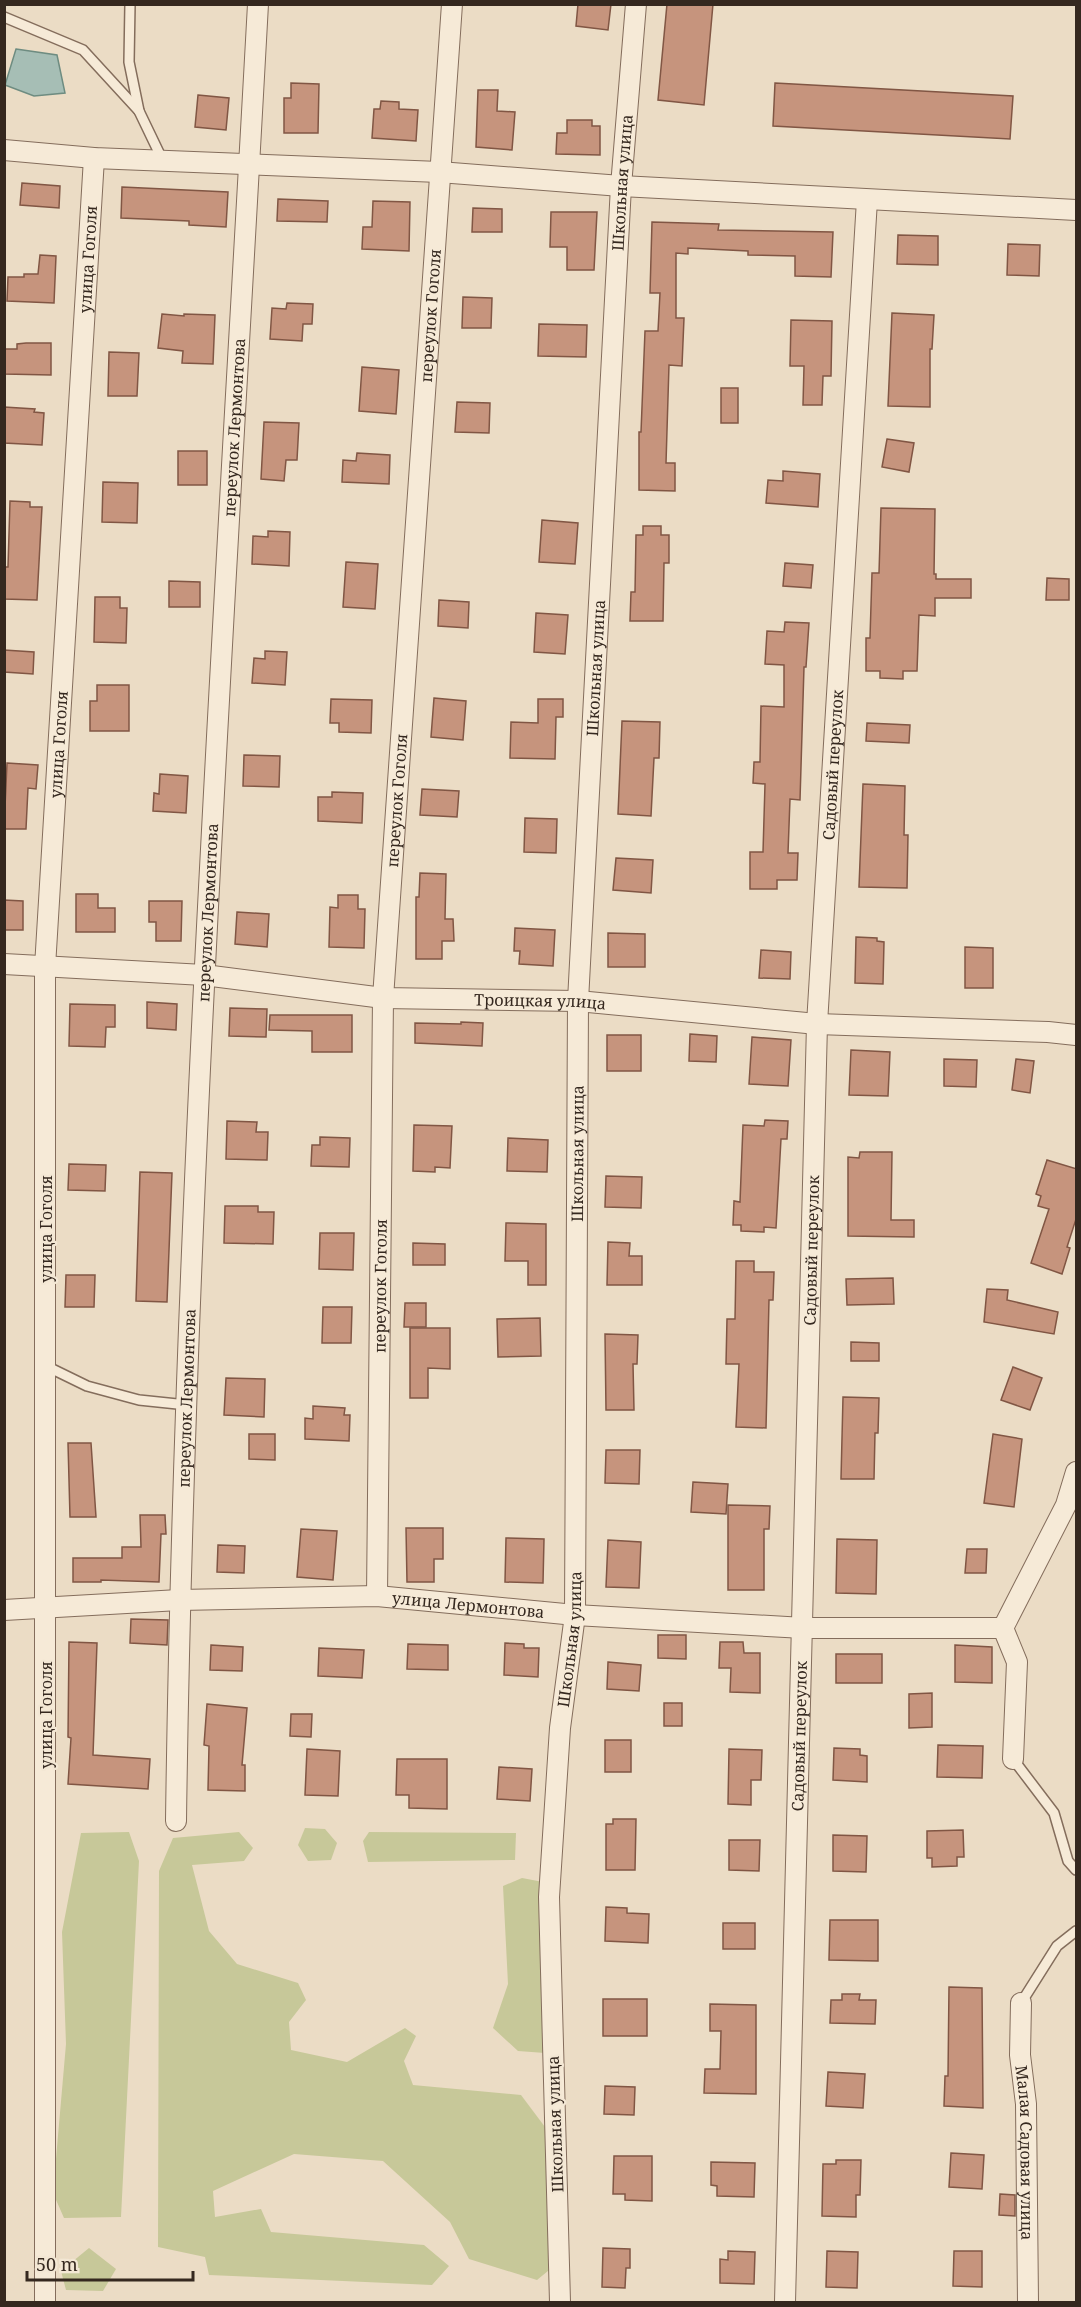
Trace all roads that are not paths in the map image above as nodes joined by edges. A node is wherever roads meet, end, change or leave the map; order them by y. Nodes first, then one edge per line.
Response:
1 (130, 4) edge
2 (258, 4) edge
3 (452, 4) edge
4 (636, 4) edge
5 (4, 17) edge
6 (139, 111) junction
7 (4, 150) edge
8 (94, 158) junction
9 (163, 161) junction
10 (249, 164) junction
11 (439, 172) junction
12 (621, 186) junction
13 (867, 200) junction
14 (1077, 210) edge
15 (4, 964) edge
16 (45, 967) junction
17 (204, 975) junction
18 (383, 998) junction
19 (578, 1001) junction
20 (817, 1024) junction
21 (1077, 1035) edge
22 (46, 1366) junction
23 (187, 1405) junction
24 (1077, 1472) edge
25 (377, 1596) junction
26 (179, 1600) junction
27 (46, 1608) junction
28 (4, 1610) edge
29 (575, 1615) junction
30 (804, 1628) junction
31 (1003, 1628) junction
32 (1013, 1759) joint
33 (176, 1821) dead end
34 (1077, 1870) edge
35 (1077, 1931) edge
36 (1021, 2003) joint
37 (45, 2302) edge
38 (560, 2302) edge
39 (785, 2302) edge
40 (1028, 2302) edge

1 - 6 lane
2 - 10 street, переулок Лермонтова
3 - 11 street, переулок Гоголя
4 - 12 street, Школьная улица
5 - 6 lane
6 - 9 lane
7 - 8 street
8 - 9 street
8 - 16 street, улица Гоголя
9 - 10 street
10 - 11 street
10 - 17 street, переулок Лермонтова
11 - 12 street
11 - 18 street, переулок Гоголя
12 - 13 street
12 - 19 street, Школьная улица
13 - 14 street
13 - 20 street, Садовый переулок
15 - 16 street, Троицкая улица
16 - 17 street, Троицкая улица
16 - 22 street, улица Гоголя
17 - 18 street, Троицкая улица
17 - 23 street, переулок Лермонтова
18 - 19 street, Троицкая улица
18 - 25 street, переулок Гоголя
19 - 20 street, Троицкая улица
19 - 29 street, Школьная улица
20 - 21 street, Троицкая улица
20 - 30 street, Садовый переулок
22 - 23 lane
22 - 27 street, улица Гоголя
23 - 26 street, переулок Лермонтова
24 - 31 street
25 - 26 street, улица Лермонтова
25 - 29 street, улица Лермонтова
26 - 27 street, улица Лермонтова
26 - 33 street, переулок Лермонтова
27 - 28 street, улица Лермонтова
27 - 37 street, улица Гоголя
29 - 30 street, улица Лермонтова
29 - 38 street, Школьная улица
30 - 31 street, улица Лермонтова
30 - 39 street, Садовый переулок
31 - 32 street
32 - 34 lane
35 - 36 lane
36 - 40 street, Малая Садовая улица

